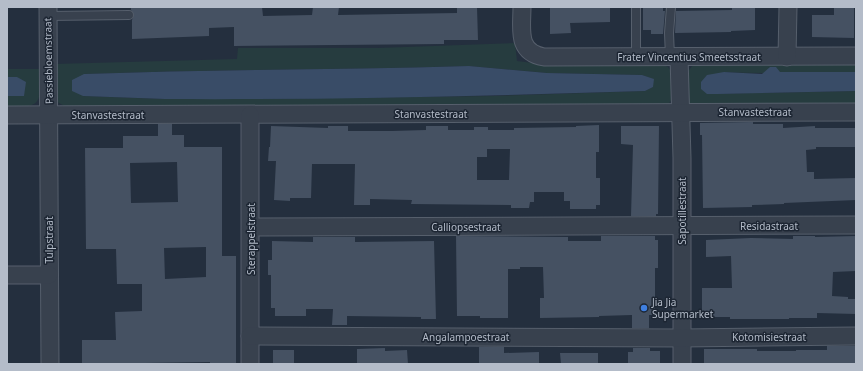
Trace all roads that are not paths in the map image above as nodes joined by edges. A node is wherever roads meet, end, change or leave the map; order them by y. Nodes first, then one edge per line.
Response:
1 (522, 7) edge
2 (636, 7) edge
3 (671, 7) edge
4 (788, 7) edge
5 (48, 12) edge
6 (129, 14) dead end
7 (856, 56) edge
8 (636, 57) junction
9 (674, 57) junction
10 (787, 57) junction
11 (681, 112) junction
12 (856, 112) edge
13 (7, 115) edge
14 (250, 115) junction
15 (49, 116) junction
16 (856, 225) edge
17 (682, 226) junction
18 (251, 227) junction
19 (7, 275) edge
20 (48, 275) junction
21 (250, 336) junction
22 (856, 336) edge
23 (682, 338) junction
24 (50, 364) edge
25 (250, 364) edge
26 (682, 364) edge

1 - 8 street, Frater Vincentius Smeetsstraat
2 - 8 lane
3 - 9 lane
4 - 10 street
5 - 6 lane
5 - 15 street, Passiebloemstraat
7 - 10 street, Frater Vincentius Smeetsstraat
8 - 9 street, Frater Vincentius Smeetsstraat
9 - 10 street, Frater Vincentius Smeetsstraat
9 - 11 street, Sapotillestraat
11 - 12 street, Stanvastestraat
11 - 14 street, Stanvastestraat
11 - 17 street, Sapotillestraat
13 - 15 street, Stanvastestraat
14 - 15 street, Stanvastestraat
14 - 18 street, Sterappelstraat
15 - 20 street, Tulpstraat
16 - 17 street, Residastraat
17 - 18 street, Calliopsestraat
17 - 23 street, Sapotillestraat
18 - 21 street, Sterappelstraat
19 - 20 street
20 - 24 street, Tulpstraat
21 - 23 street, Angalampoestraat
21 - 25 street, Sterappelstraat
22 - 23 street, Kotomisiestraat
23 - 26 street, Sapotillestraat

